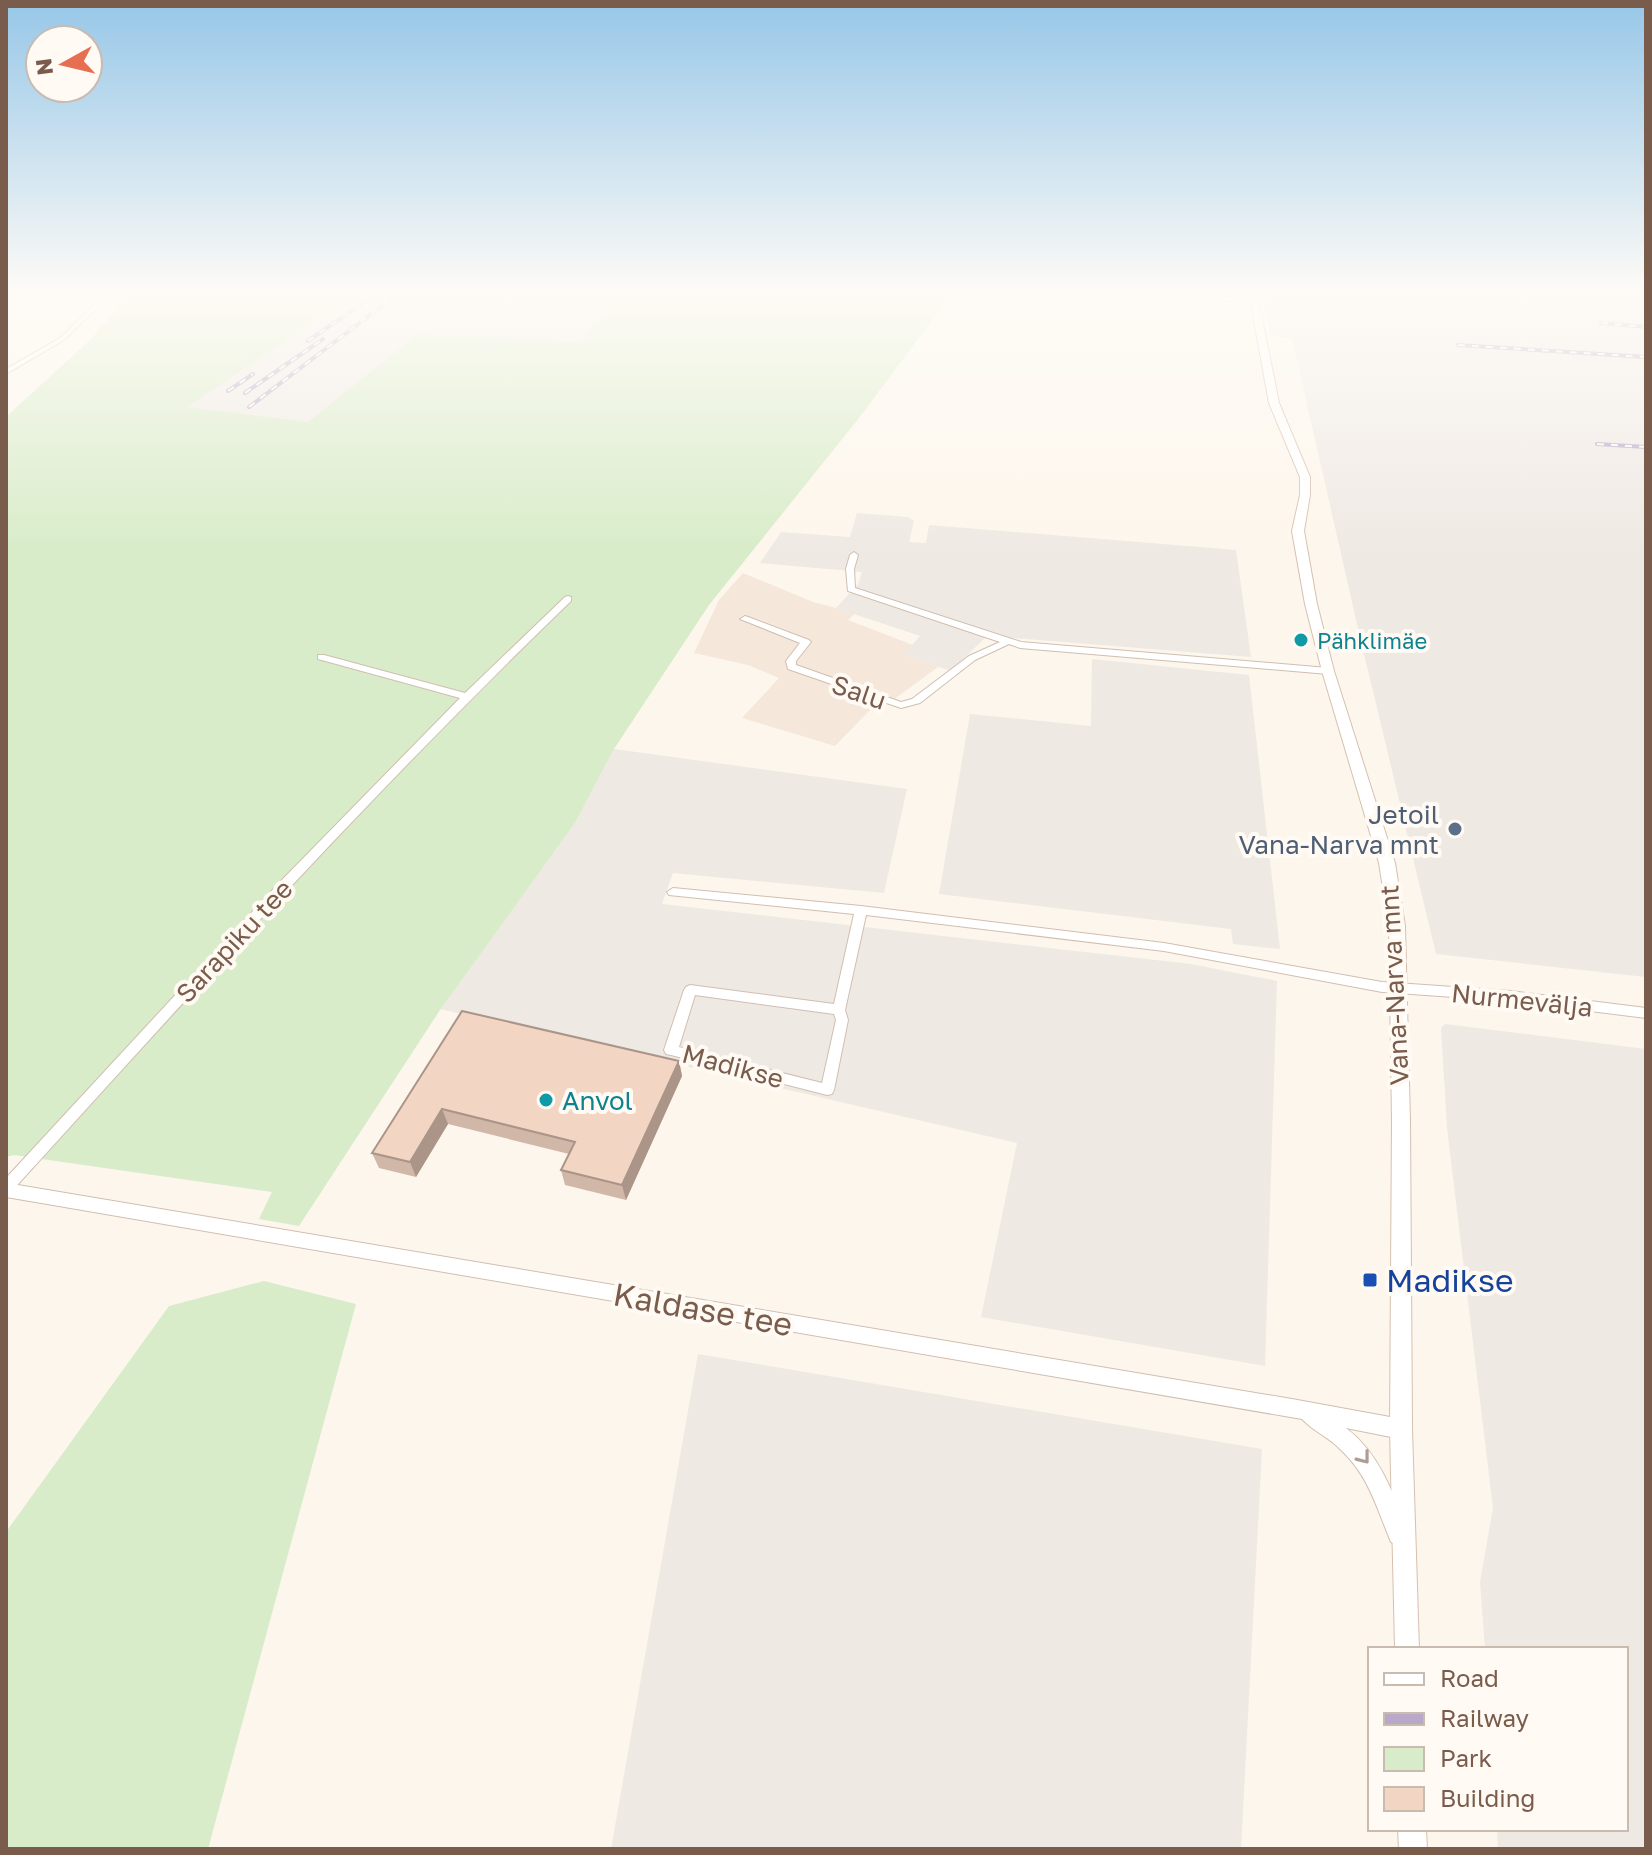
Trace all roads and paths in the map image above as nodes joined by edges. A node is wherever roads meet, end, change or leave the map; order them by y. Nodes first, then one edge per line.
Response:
1 (1270, 380) edge
2 (854, 555) dead end
3 (568, 599) dead end
4 (745, 619) dead end
5 (1007, 642) junction
6 (321, 657) dead end
7 (1328, 671) junction
8 (464, 696) junction
9 (673, 892) dead end
10 (861, 910) junction
11 (1398, 988) junction
12 (839, 1010) junction
13 (1646, 1013) edge
14 (6, 1189) edge
15 (1303, 1410) junction
16 (1401, 1429) junction
17 (1404, 1552) junction
18 (1407, 1647) edge

1 - 7 main road, Vana-Narva mnt
2 - 5 street
3 - 8 street, Sarapiku tee
4 - 5 street, Salu
5 - 7 street
6 - 8 street
7 - 11 main road, Vana-Narva mnt
8 - 14 street, Sarapiku tee
9 - 10 street
10 - 11 street
10 - 12 street, Madikse
11 - 13 street, Nurmevälja
11 - 16 main road, Vana-Narva mnt
12 - 12 street, Madikse
14 - 15 street, Kaldase tee
15 - 16 street, Kaldase tee
15 -> 17 street
16 - 17 main road, Vana-Narva mnt
17 - 18 main road, Vana-Narva mnt

